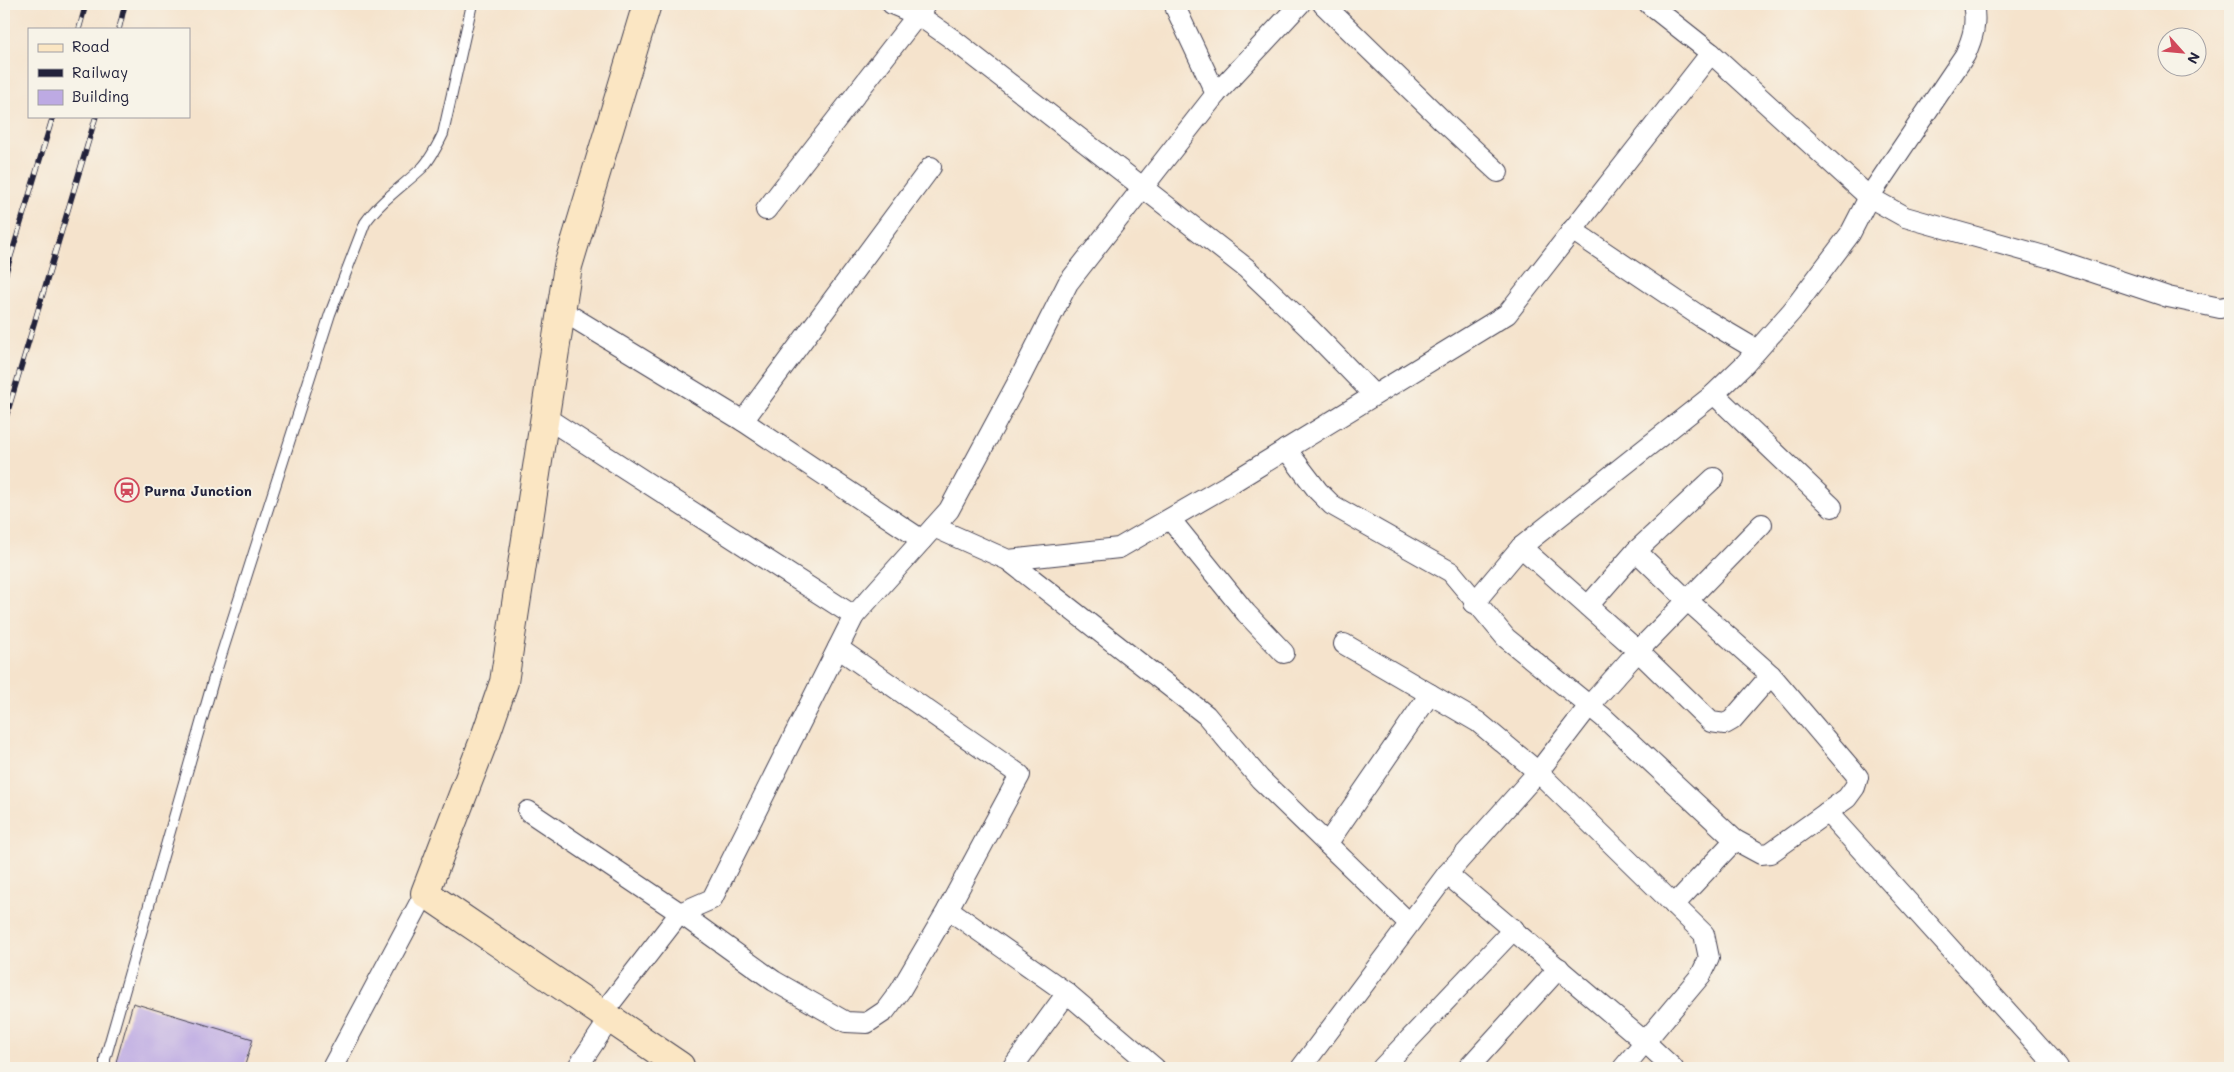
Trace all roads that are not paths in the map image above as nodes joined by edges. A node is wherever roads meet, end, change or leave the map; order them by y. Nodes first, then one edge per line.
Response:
1 (472, 4) edge
2 (647, 4) edge
3 (892, 4) edge
4 (1176, 4) edge
5 (1300, 4) edge
6 (1323, 4) edge
7 (1649, 4) edge
8 (1973, 4) edge
9 (922, 9) edge
10 (1711, 53) junction
11 (1216, 94) junction
12 (931, 167) dead end
13 (1498, 172) dead end
14 (1143, 187) junction
15 (1869, 197) junction
16 (766, 210) dead end
17 (1572, 230) junction
18 (561, 310) junction
19 (2227, 310) edge
20 (1757, 350) junction
21 (1374, 394) junction
22 (1714, 394) junction
23 (545, 417) junction
24 (743, 420) junction
25 (1286, 449) junction
26 (1714, 478) dead end
27 (1832, 507) dead end
28 (1170, 518) junction
29 (1762, 524) dead end
30 (928, 534) junction
31 (1521, 547) junction
32 (1636, 551) junction
33 (1008, 560) junction
34 (1687, 600) junction
35 (1474, 603) junction
36 (1588, 606) junction
37 (854, 616) junction
38 (1344, 644) dead end
39 (838, 648) junction
40 (1638, 651) junction
41 (1284, 653) dead end
42 (1771, 675) junction
43 (1430, 694) junction
44 (1589, 706) junction
45 (1538, 772) junction
46 (528, 811) dead end
47 (1827, 812) junction
48 (1735, 840) junction
49 (1327, 844) junction
50 (1447, 874) junction
51 (425, 893) junction
52 (1674, 906) junction
53 (948, 908) junction
54 (680, 913) junction
55 (1409, 923) junction
56 (1514, 930) junction
57 (1559, 968) junction
58 (1067, 993) junction
59 (606, 1017) junction
60 (1645, 1042) junction
61 (105, 1068) edge
62 (332, 1068) edge
63 (577, 1068) edge
64 (680, 1068) edge
65 (1012, 1068) edge
66 (1155, 1068) edge
67 (1301, 1068) edge
68 (1382, 1068) edge
69 (1468, 1068) edge
70 (1623, 1068) edge
71 (1673, 1068) edge
72 (2058, 1068) edge

1 - 61 lane
2 - 18 main road
3 - 9 street
4 - 11 street
5 - 11 street
6 - 13 street
7 - 10 street
8 - 15 street
9 - 14 street
9 - 16 street
10 - 15 street
10 - 17 street
11 - 14 street
12 - 24 street
14 - 21 street
14 - 30 street
15 - 19 street
15 - 20 street
17 - 20 street
17 - 21 street
18 - 23 main road
18 - 24 street
20 - 22 street
21 - 25 street
22 - 27 street
22 - 31 street
23 - 37 street
23 - 51 main road
24 - 30 street
25 - 28 street
25 - 35 street
26 - 32 street
28 - 33 street
28 - 41 street
29 - 34 street
30 - 33 street
30 - 37 street
31 - 35 street
31 - 36 street
32 - 34 street
32 - 36 street
33 - 49 street
34 - 40 street
34 - 42 street
35 - 44 street
36 - 40 street
37 - 39 street
38 - 43 street
39 - 53 street
39 - 54 street
40 - 42 street
40 - 44 street
42 - 47 street
43 - 45 street
43 - 49 street
44 - 45 street
44 - 48 street
45 - 50 street
45 - 52 street
46 - 54 street
47 - 48 street
47 - 72 street
48 - 52 street
49 - 55 street
50 - 55 street
50 - 56 street
51 - 59 main road
51 - 62 street
52 - 60 street
53 - 54 street
53 - 58 street
54 - 59 street
55 - 67 street
56 - 57 street
56 - 68 street
57 - 60 street
57 - 69 street
58 - 65 street
58 - 66 street
59 - 63 street
59 - 64 main road
60 - 70 street
60 - 71 street

